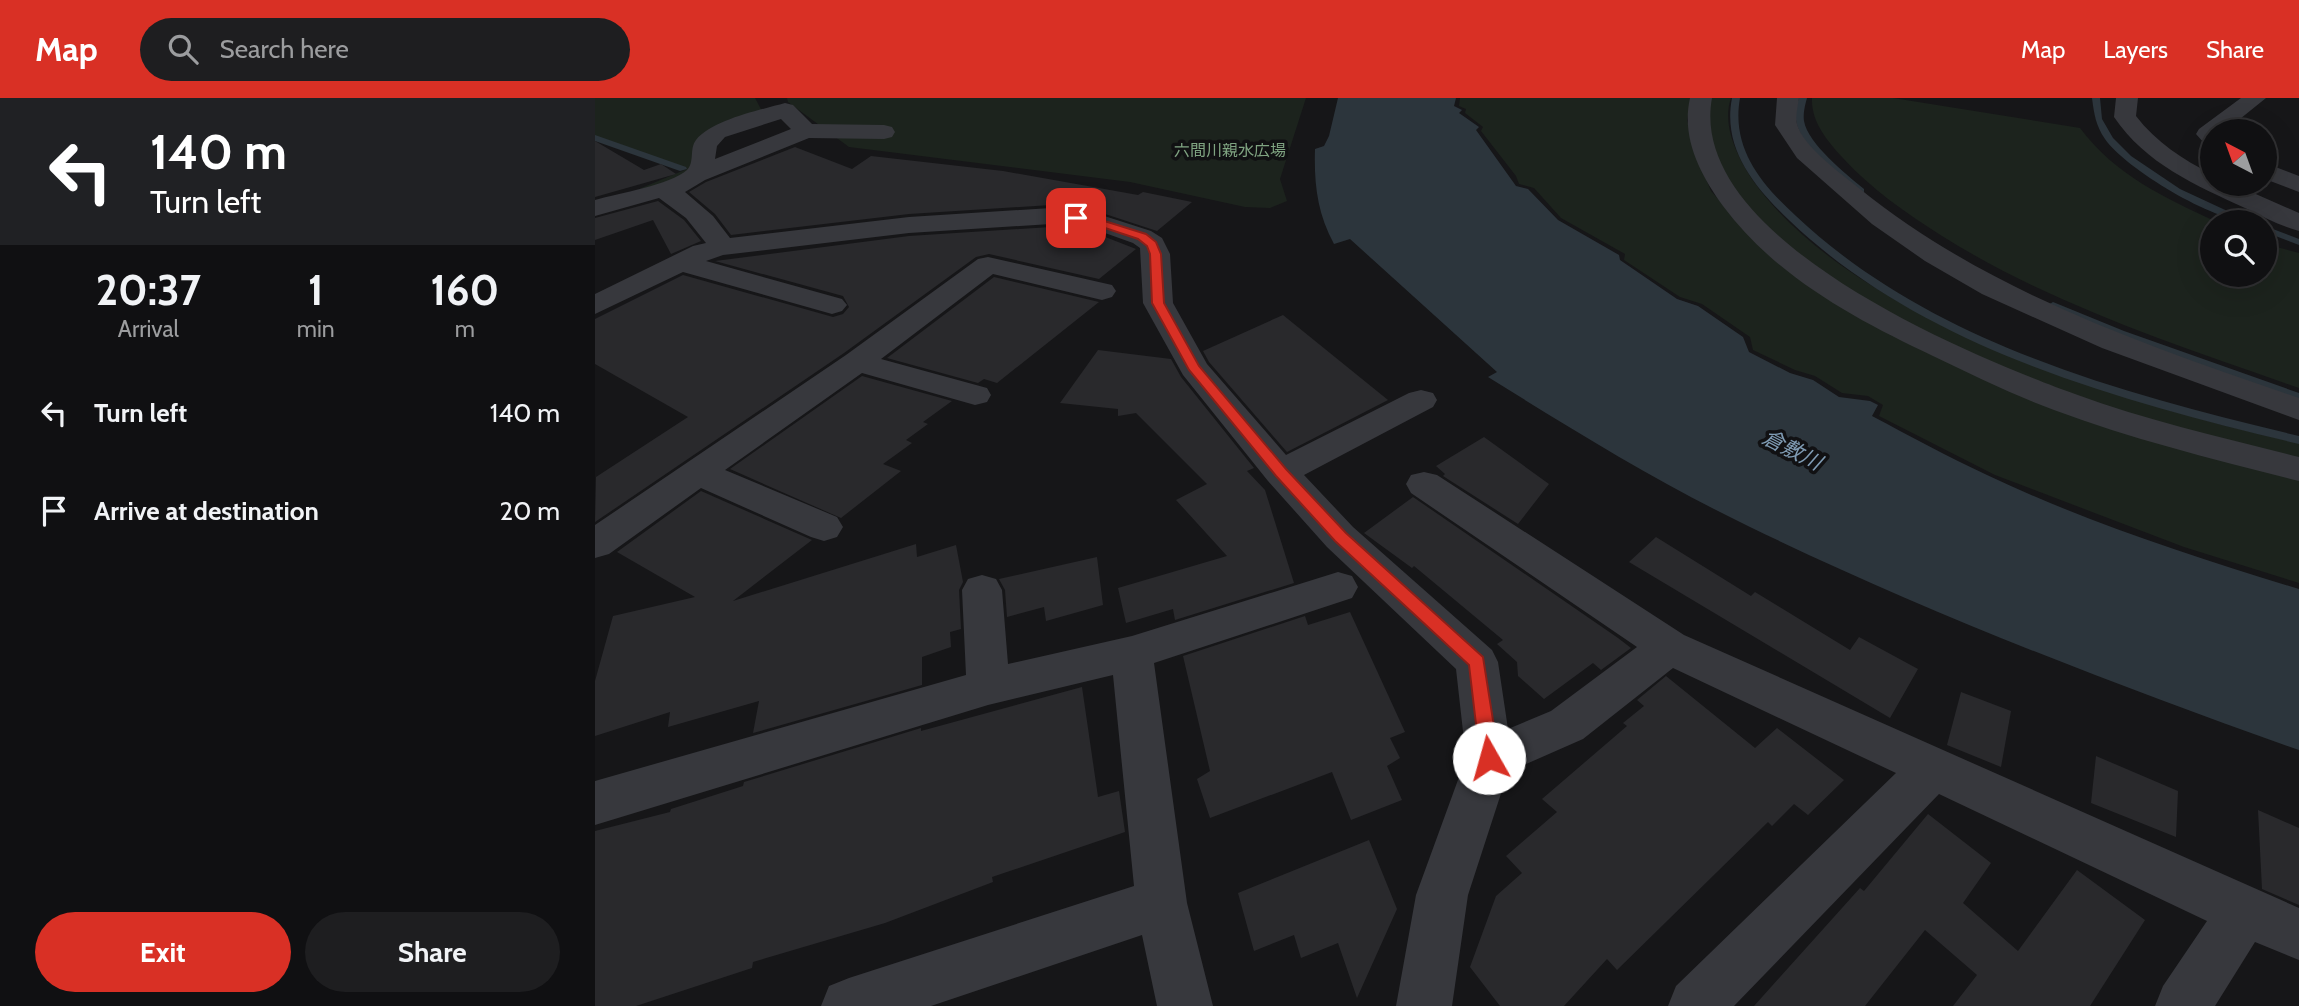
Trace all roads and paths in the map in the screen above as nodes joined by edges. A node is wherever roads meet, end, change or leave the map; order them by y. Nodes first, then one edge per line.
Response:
1 (1701, 98) edge
2 (1788, 98) edge
3 (2127, 98) edge
4 (2255, 98) edge
5 (782, 104) edge
6 (2227, 119) edge
7 (806, 131) junction
8 (884, 132) dead end
9 (696, 176) junction
10 (2277, 176) edge
11 (2200, 177) edge
12 (2299, 186) edge
13 (668, 191) junction
14 (2241, 196) edge
15 (595, 208) edge
16 (2299, 223) edge
17 (722, 247) junction
18 (681, 263) junction
19 (1102, 291) dead end
20 (595, 305) edge
21 (832, 305) dead end
22 (857, 362) junction
23 (975, 395) dead end
24 (1421, 400) dead end
25 (2299, 409) edge
26 (2299, 469) edge
27 (696, 472) junction
28 (1281, 472) junction
29 (1424, 484) dead end
30 (824, 527) dead end
31 (595, 544) edge
32 (1338, 587) dead end
33 (982, 590) dead end
34 (1669, 647) junction
35 (1132, 653) junction
36 (988, 687) junction
37 (1489, 758) junction
38 (1933, 768) junction
39 (595, 803) edge
40 (1161, 903) junction
41 (2244, 911) junction
42 (2299, 934) edge
43 (849, 1006) edge
44 (1185, 1006) edge
45 (1424, 1006) edge
46 (1696, 1006) edge
47 (2183, 1006) edge

1 - 26 street
2 - 25 street
3 - 11 street
4 - 6 street
5 - 7 street
5 - 9 street
7 - 8 street
7 - 9 street
9 - 13 street
10 - 12 street
13 - 15 street
13 - 17 street
14 - 16 street
17 - 18 street
17 - 28 street
18 - 20 street
18 - 21 street
19 - 22 street
22 - 23 street
22 - 27 street
24 - 28 street
27 - 30 street
27 - 31 street
28 - 37 street
29 - 34 street
32 - 35 street
33 - 36 street
34 - 37 street
34 - 38 street
35 - 36 street
35 - 40 street
36 - 39 street
37 - 45 street
38 - 41 street
38 - 46 street
40 - 43 street
40 - 44 street
41 - 42 street
41 - 47 street

